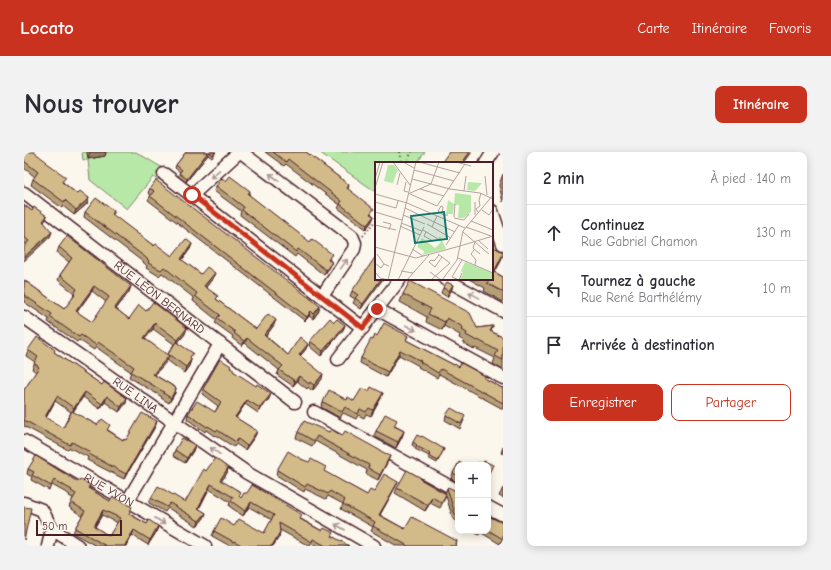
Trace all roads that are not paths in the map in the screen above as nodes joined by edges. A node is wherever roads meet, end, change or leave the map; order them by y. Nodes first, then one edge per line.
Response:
1 (240, 152) edge
2 (493, 152) edge
3 (487, 162) edge
4 (164, 174) dead end
5 (24, 194) edge
6 (192, 195) junction
7 (493, 214) edge
8 (503, 244) edge
9 (493, 245) edge
10 (503, 250) edge
11 (399, 280) edge
12 (447, 280) edge
13 (322, 296) junction
14 (377, 309) junction
15 (503, 311) edge
16 (24, 318) edge
17 (363, 328) junction
18 (220, 344) junction
19 (338, 359) dead end
20 (503, 378) edge
21 (295, 402) dead end
22 (314, 412) dead end
23 (173, 422) junction
24 (24, 441) edge
25 (455, 488) edge
26 (127, 502) junction
27 (24, 503) edge
28 (491, 509) edge
29 (503, 515) edge
30 (52, 529) junction
31 (48, 546) edge
32 (78, 546) edge
33 (205, 546) edge
34 (374, 546) edge

1 -> 6 street
13 -> 1 street
2 - 3 street
4 - 6 street
5 - 18 street, RUE LÉON BERNARD
6 - 13 street
7 - 8 street
9 - 10 street
11 - 14 street
15 -> 12 street
13 - 17 street
14 - 17 street
14 -> 20 street
16 - 23 street, RUE LINA
17 - 19 street
18 - 21 street, RUE LÉON BERNARD
18 - 23 street
22 - 25 street
23 - 26 street
34 -> 23 street, RUE LINA
24 - 26 street, RUE YVON
26 -> 33 street, RUE YVON
27 - 30 street
28 - 29 street
30 - 31 street
30 - 32 street

